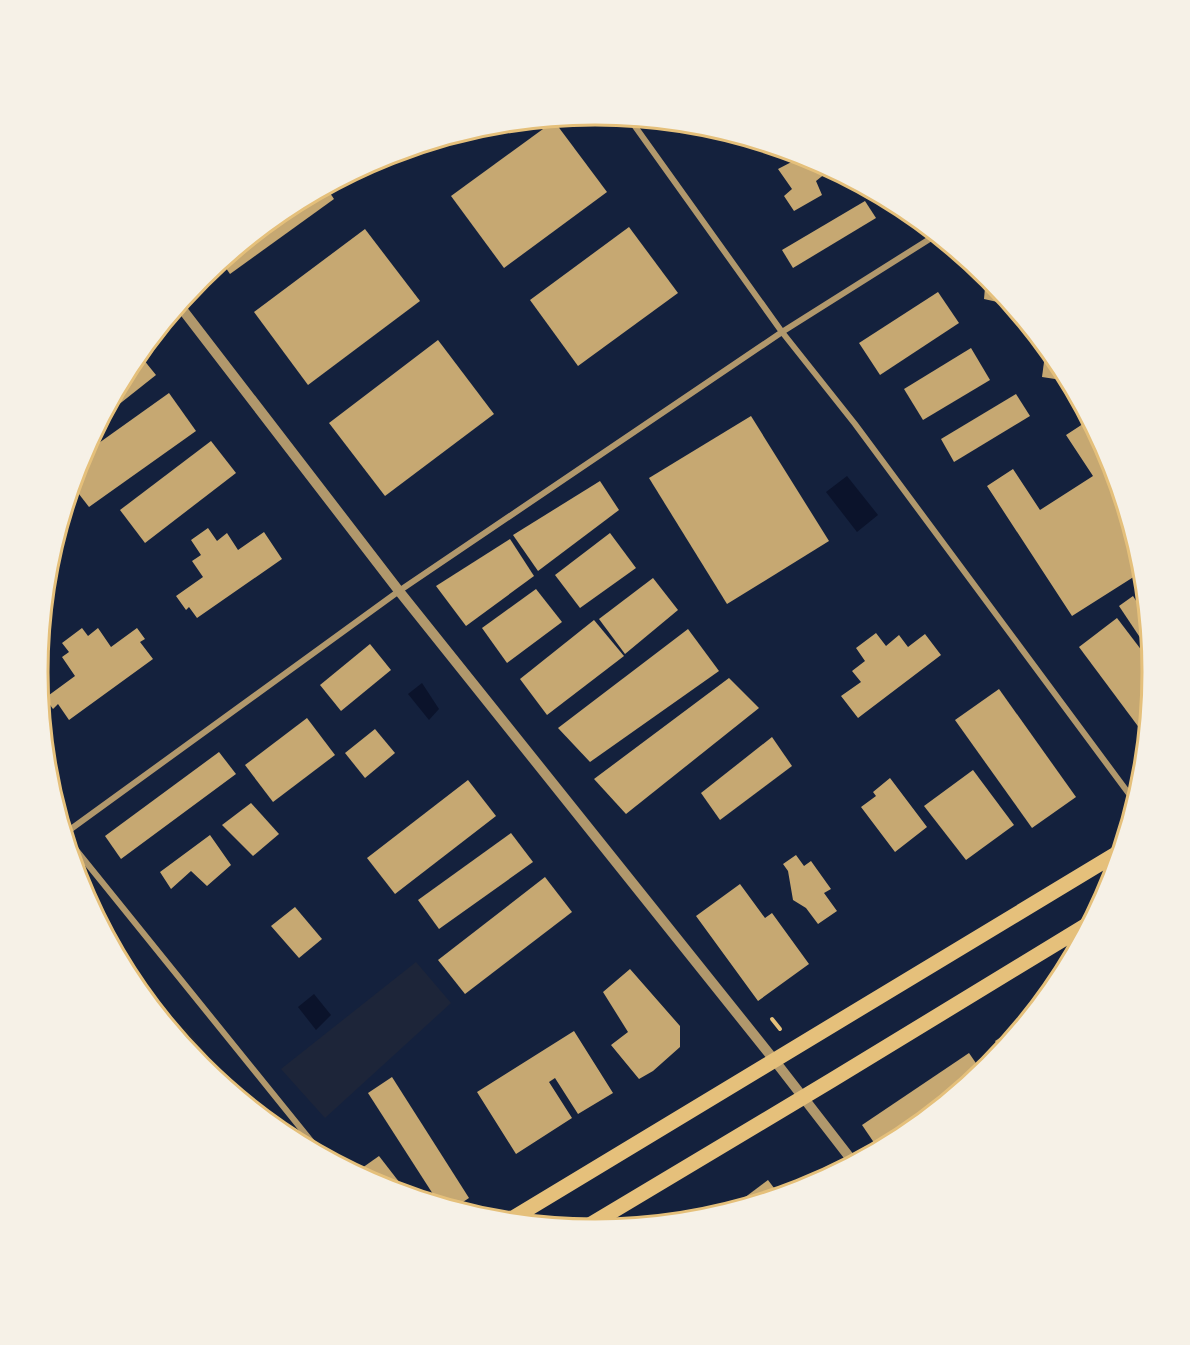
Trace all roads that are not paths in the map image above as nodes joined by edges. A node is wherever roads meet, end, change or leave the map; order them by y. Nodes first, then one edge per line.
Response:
1 (636, 127) edge
2 (928, 239) edge
3 (184, 312) edge
4 (782, 332) junction
5 (399, 591) junction
6 (1128, 791) edge
7 (71, 829) edge
8 (79, 852) edge
9 (1109, 857) edge
10 (1077, 931) edge
11 (775, 1061) junction
12 (803, 1096) junction
13 (309, 1138) edge
14 (849, 1156) edge
15 (519, 1214) edge
16 (598, 1220) edge

1 - 4 street
2 - 4 street
3 - 5 street
4 - 5 street
4 - 6 street
5 - 7 street
5 - 11 street
8 - 13 street
9 - 11 main road
10 - 12 main road
11 - 12 street
11 - 15 main road
12 - 14 street
12 - 16 main road

